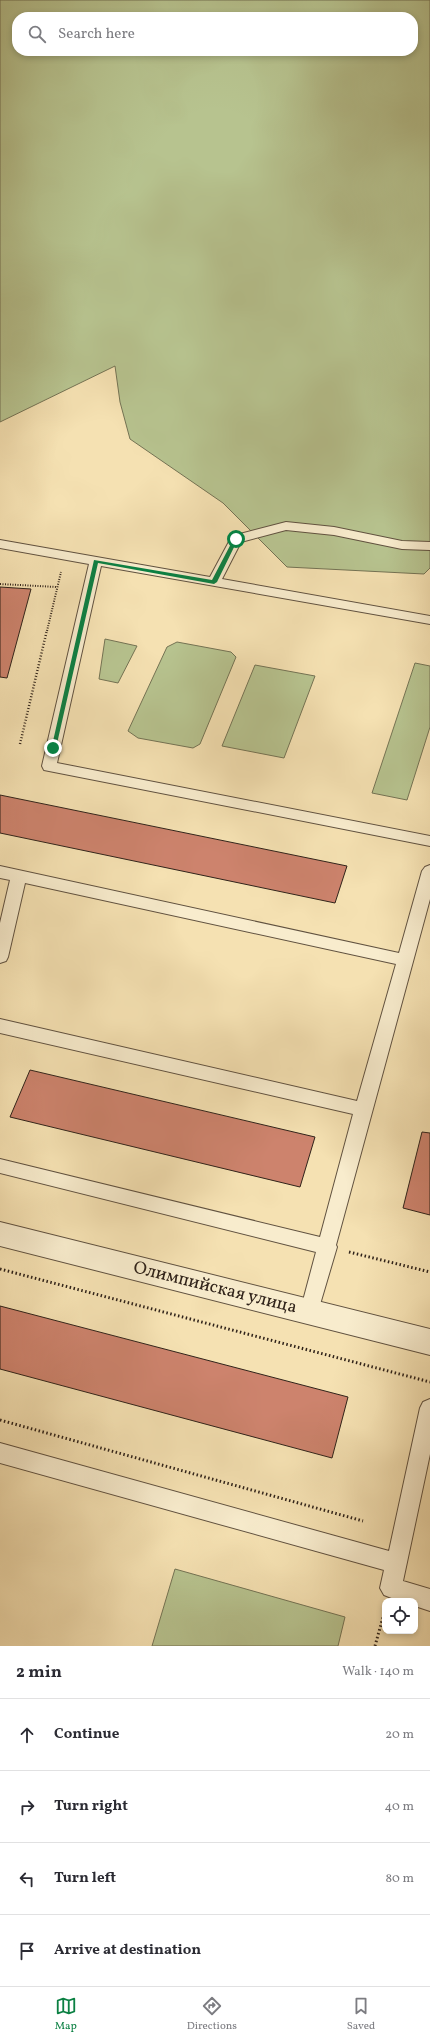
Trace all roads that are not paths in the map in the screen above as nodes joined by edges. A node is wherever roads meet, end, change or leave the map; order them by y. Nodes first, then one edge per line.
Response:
1 (0, 544) edge
2 (430, 546) edge
3 (96, 561) junction
4 (214, 582) junction
5 (430, 620) edge
6 (430, 841) edge
7 (430, 871) edge
8 (0, 872) edge
9 (19, 876) junction
10 (0, 957) edge
11 (405, 960) junction
12 (0, 1026) edge
13 (363, 1110) junction
14 (0, 1166) edge
15 (0, 1234) edge
16 (328, 1247) junction
17 (310, 1312) junction
18 (430, 1342) edge
19 (430, 1408) edge
20 (0, 1453) edge
21 (396, 1563) junction
22 (430, 1600) edge

1 - 3 lane
2 - 4 lane
3 - 4 lane
3 - 6 lane
4 - 5 lane
7 - 11 lane
8 - 9 lane
9 - 10 lane
9 - 11 lane
11 - 13 lane
12 - 13 lane
13 - 16 lane
14 - 16 lane
15 - 17 street, Олимпийская улица
16 - 17 lane
17 - 18 street, Олимпийская улица
19 - 21 lane
20 - 21 lane
21 - 22 lane

